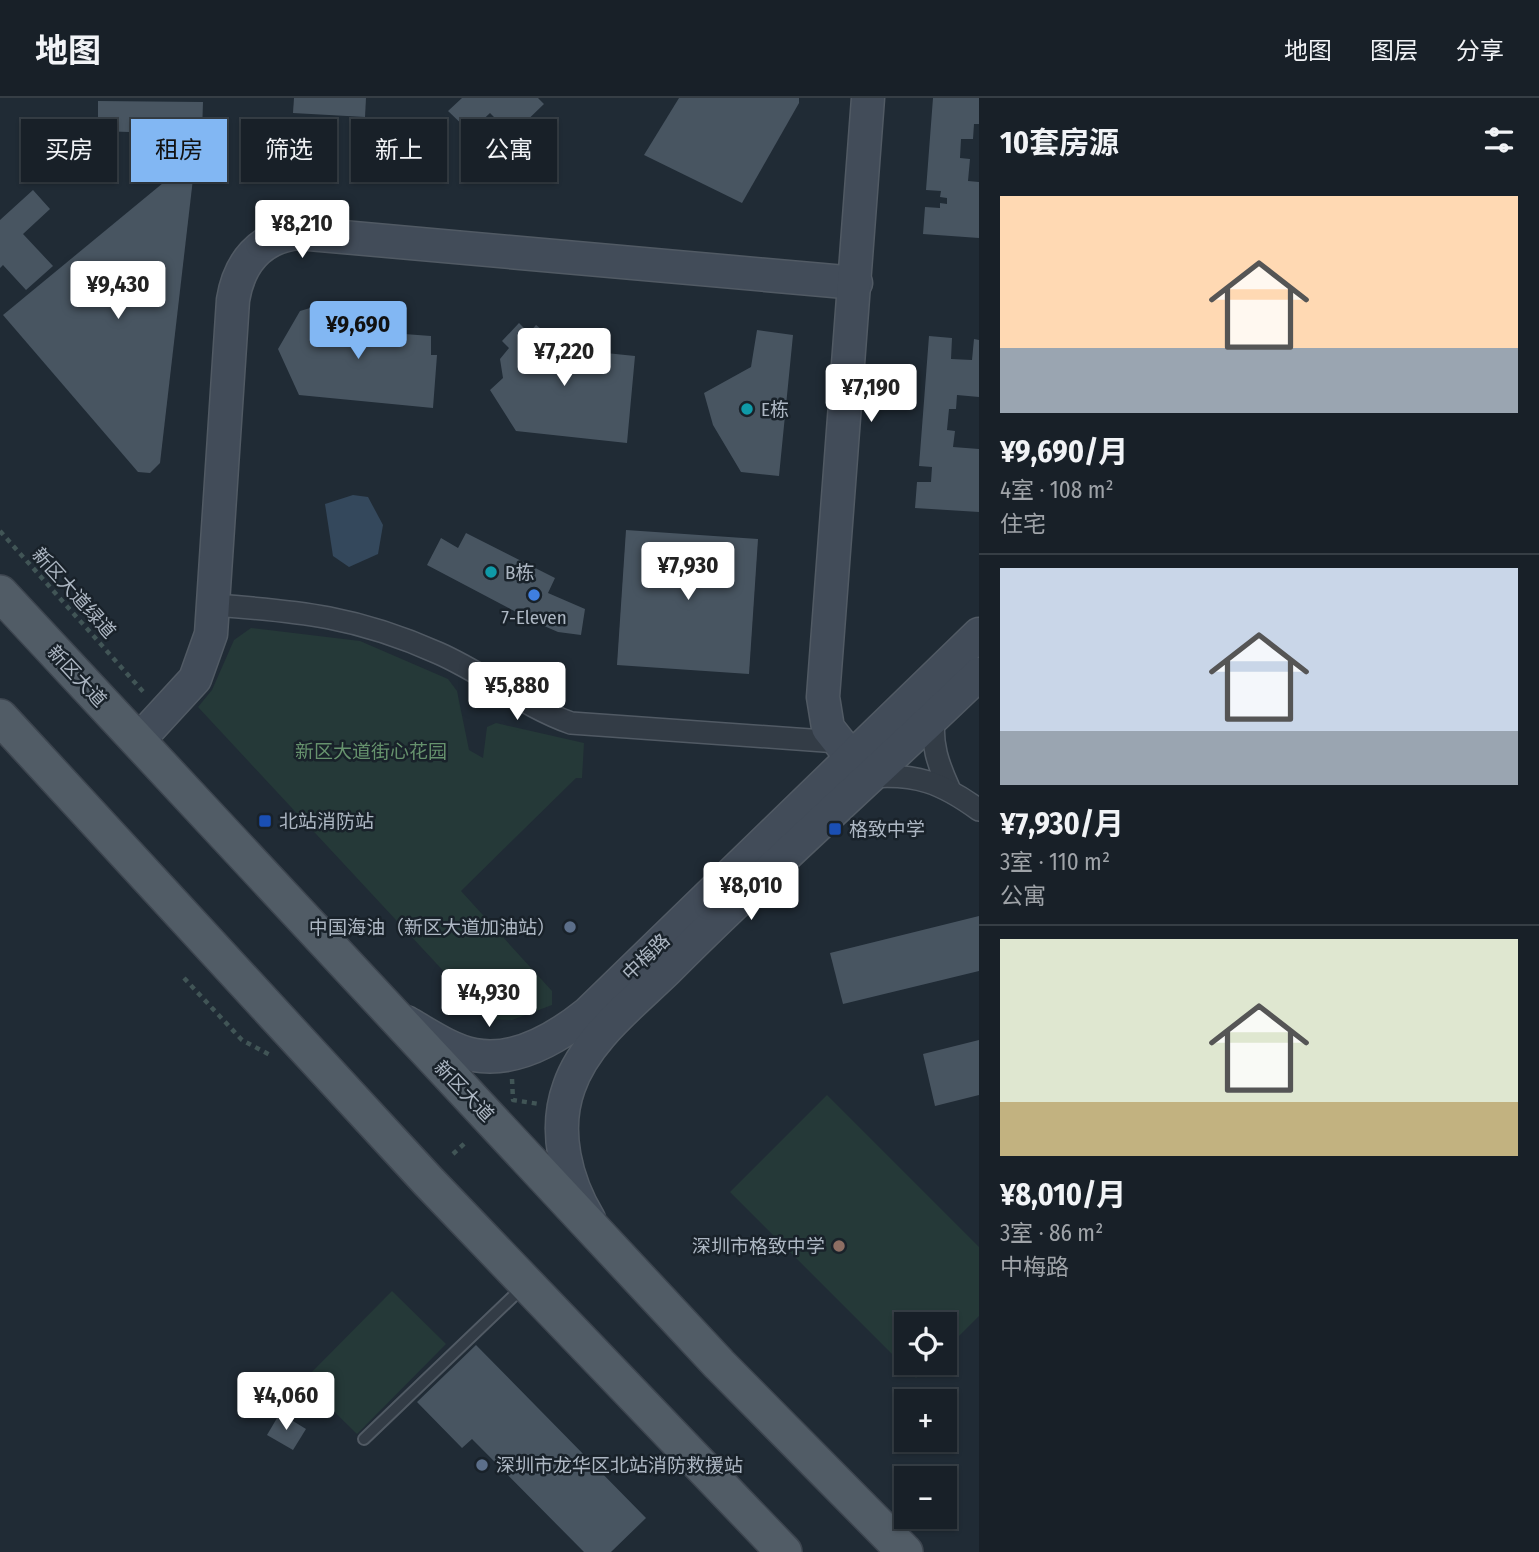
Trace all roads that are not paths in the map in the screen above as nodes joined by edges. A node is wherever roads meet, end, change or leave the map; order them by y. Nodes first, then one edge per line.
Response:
1 (868, 98) edge
2 (856, 283) junction
3 (0, 593) edge
4 (214, 605) junction
5 (979, 634) edge
6 (979, 674) edge
7 (0, 717) edge
8 (934, 718) junction
9 (138, 741) junction
10 (853, 759) junction
11 (949, 788) junction
12 (979, 810) edge
13 (392, 1015) junction
14 (599, 1235) junction
15 (526, 1284) junction
16 (364, 1439) dead end
17 (784, 1552) edge
18 (905, 1552) edge

1 - 2 street
2 - 4 street
2 - 10 street
3 - 9 main road, 新区大道
4 - 9 street
4 - 10 street
5 - 10 street, 中梅路
6 - 8 street, 中梅路
7 - 15 main road
8 - 10 street, 中梅路
8 - 11 street
9 - 13 main road, 新区大道
10 - 11 street
10 - 13 street, 中梅路
10 - 14 street, 中梅路
11 - 12 street
13 - 14 main road, 新区大道
14 - 18 main road, 新区大道
15 - 16 lane
15 - 17 main road

